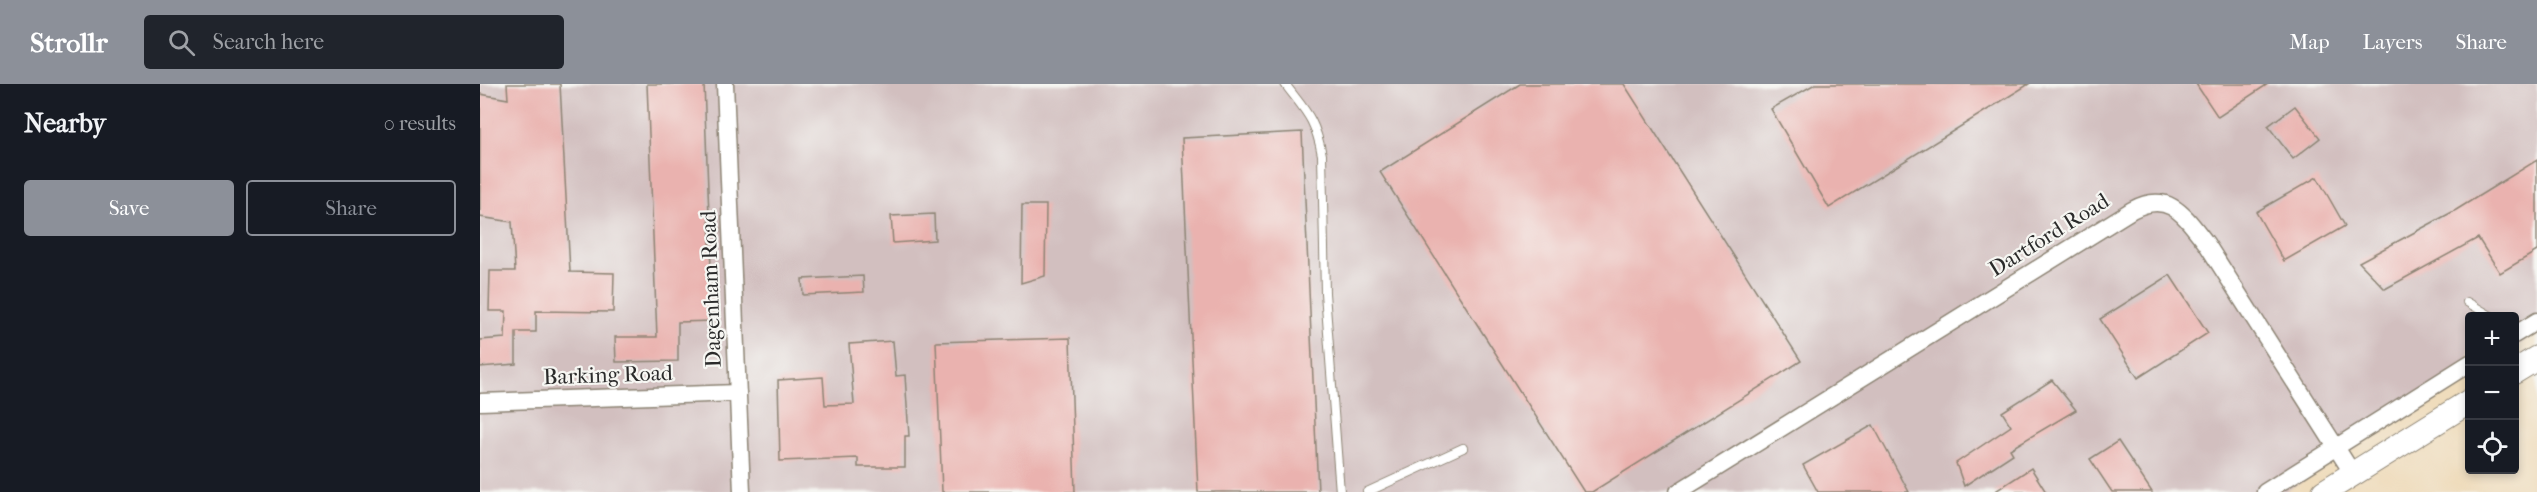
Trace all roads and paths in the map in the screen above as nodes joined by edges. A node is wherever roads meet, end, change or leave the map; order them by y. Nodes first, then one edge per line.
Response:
1 (725, 84) edge
2 (1285, 84) edge
3 (2467, 302) dead end
4 (2484, 312) edge
5 (2537, 321) edge
6 (2519, 332) edge
7 (2537, 358) edge
8 (2465, 366) edge
9 (2519, 369) edge
10 (738, 393) junction
11 (480, 402) edge
12 (2465, 404) edge
13 (1462, 448) dead end
14 (2335, 448) junction
15 (2353, 474) junction
16 (742, 492) edge
17 (1340, 492) edge
18 (1367, 492) edge
19 (1678, 492) edge
20 (2265, 492) edge
21 (2324, 492) edge

1 - 10 street, Dagenham Road
2 - 17 lane
3 - 4 lane
5 - 6 street
7 - 9 main road
8 - 14 street
10 - 11 street, Barking Road
10 - 16 street, Dagenham Road
12 - 15 main road
13 - 18 lane
14 - 15 street, Dartford Road
14 - 19 street, Dartford Road
14 - 20 street
15 - 21 main road

